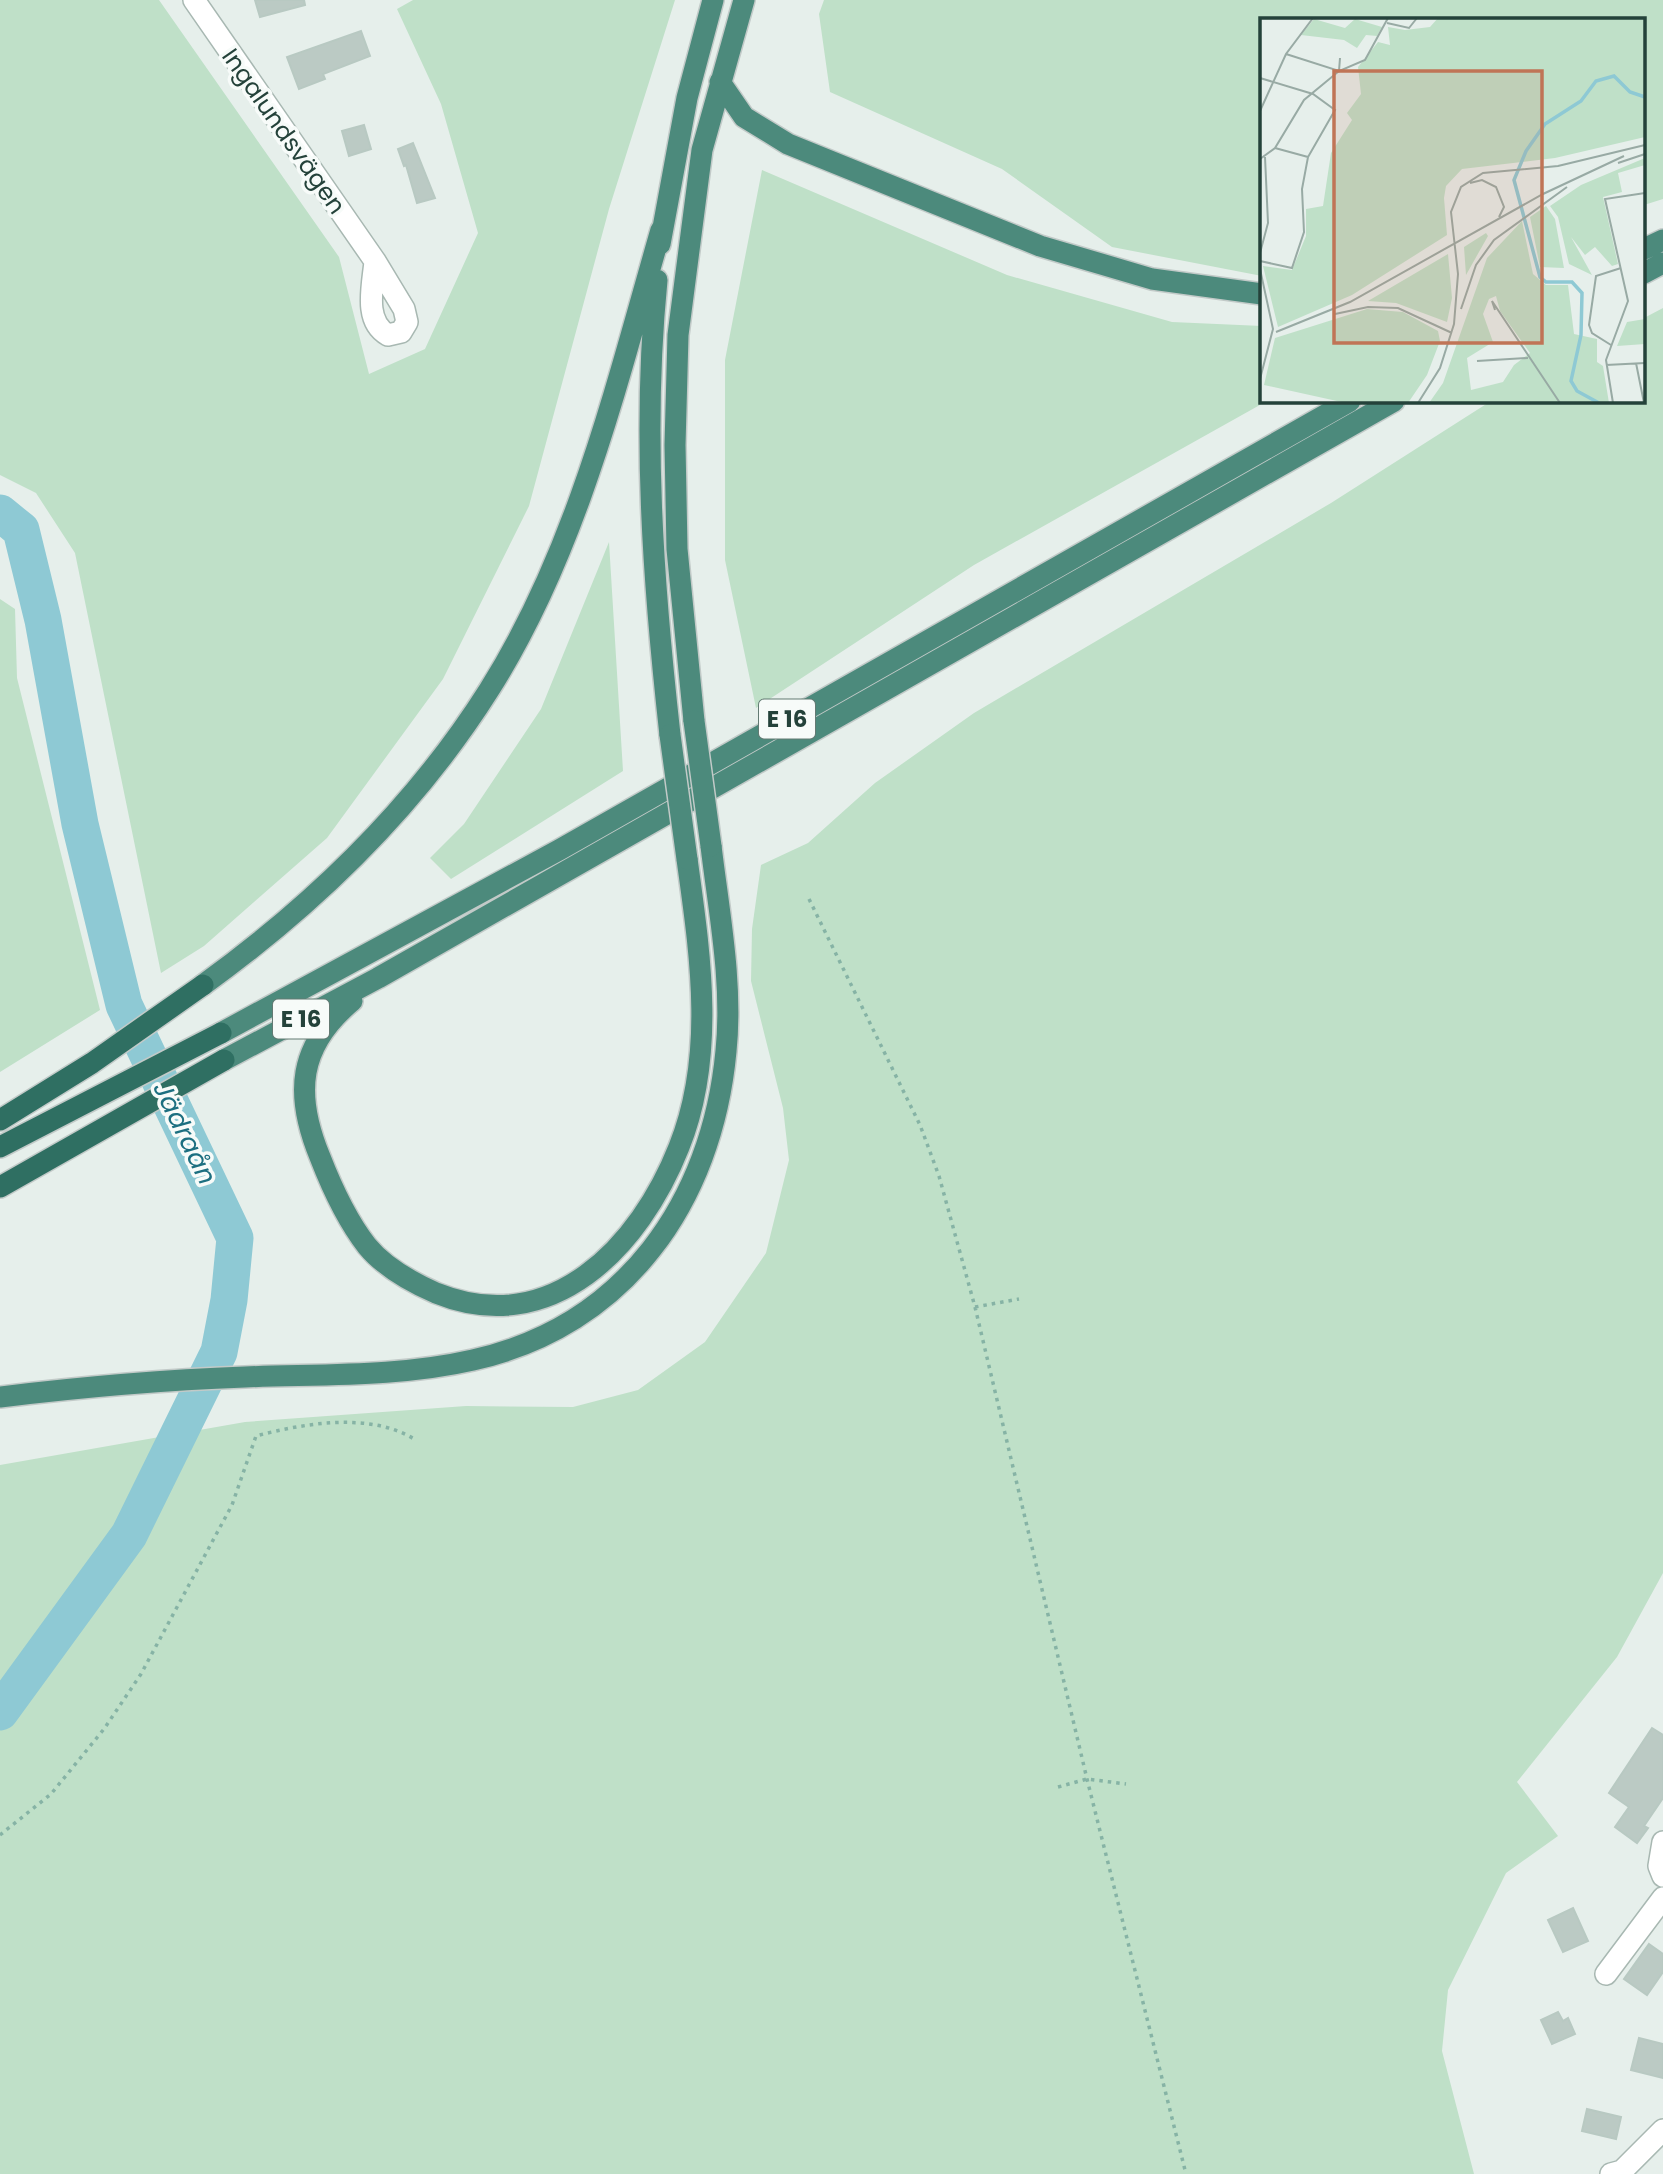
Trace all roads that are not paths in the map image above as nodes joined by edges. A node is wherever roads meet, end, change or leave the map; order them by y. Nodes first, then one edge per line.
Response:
1 (194, 0) edge
2 (713, 0) edge
3 (744, 0) edge
4 (720, 82) junction
5 (1663, 227) edge
6 (661, 230) junction
7 (1646, 231) edge
8 (1663, 240) edge
9 (1646, 249) edge
10 (375, 261) dead end
11 (1663, 263) edge
12 (1646, 272) edge
13 (1260, 295) edge
14 (1348, 402) edge
15 (1392, 402) edge
16 (378, 978) junction
17 (0, 1120) edge
18 (0, 1147) edge
19 (0, 1187) edge
20 (0, 1396) edge
21 (1663, 1842) edge
22 (1663, 1876) edge
23 (1663, 1898) edge
24 (1606, 1973) dead end
25 (1663, 2130) edge
26 (1621, 2173) edge

1 - 10 street, Ingalundsvägen
2 - 6 highway
3 - 4 highway
4 - 13 highway
4 - 20 highway, bridge
5 - 7 highway
6 - 16 highway, bridge
6 - 17 highway
8 - 9 highway
11 - 12 highway
14 - 18 highway, E 16
15 - 16 highway, E 16
16 - 19 highway, E 16
21 - 22 street
23 - 24 street
25 - 26 street

